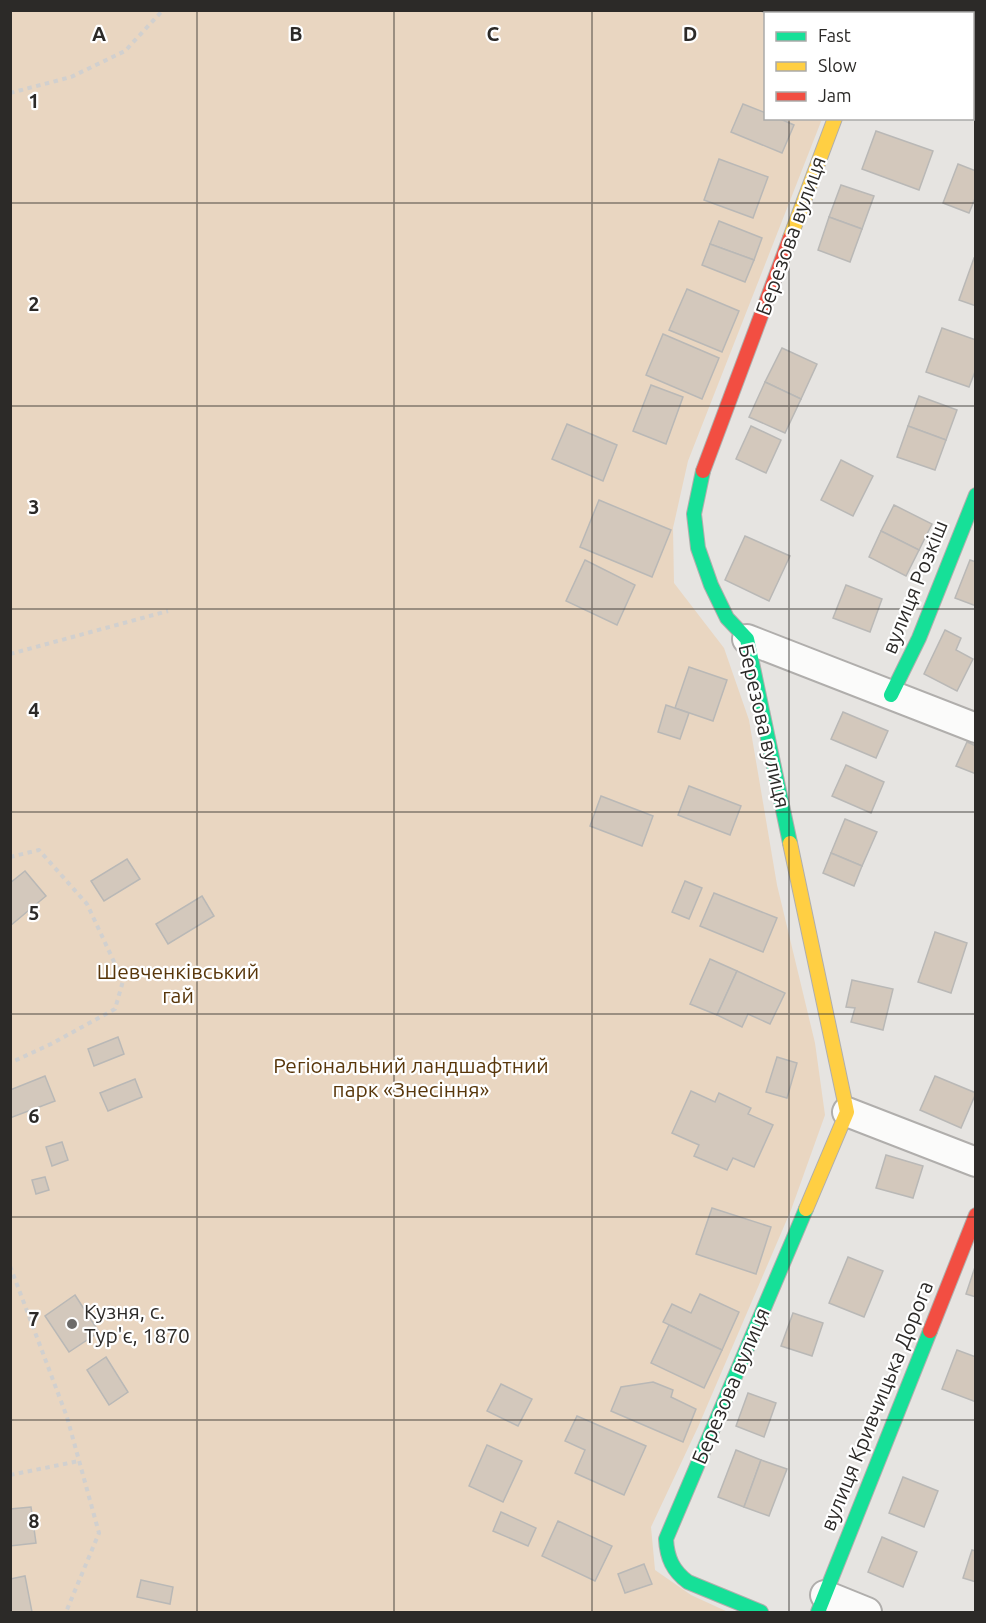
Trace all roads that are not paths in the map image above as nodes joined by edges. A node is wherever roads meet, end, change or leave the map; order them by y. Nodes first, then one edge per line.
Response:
1 (834, 120) edge
2 (975, 495) edge
3 (747, 639) junction
4 (891, 694) junction
5 (975, 728) edge
6 (847, 1112) junction
7 (975, 1162) edge
8 (975, 1215) edge
9 (821, 1604) edge
10 (761, 1612) edge
11 (867, 1612) edge

1 - 3 street, Березова вулиця
2 - 4 street, вулиця Розкіш
3 - 4 street
3 - 6 street, Березова вулиця
4 - 5 street
6 - 7 street
6 - 10 street, Березова вулиця
8 - 9 street, вулиця Кривчицька Дорога
9 - 11 street

